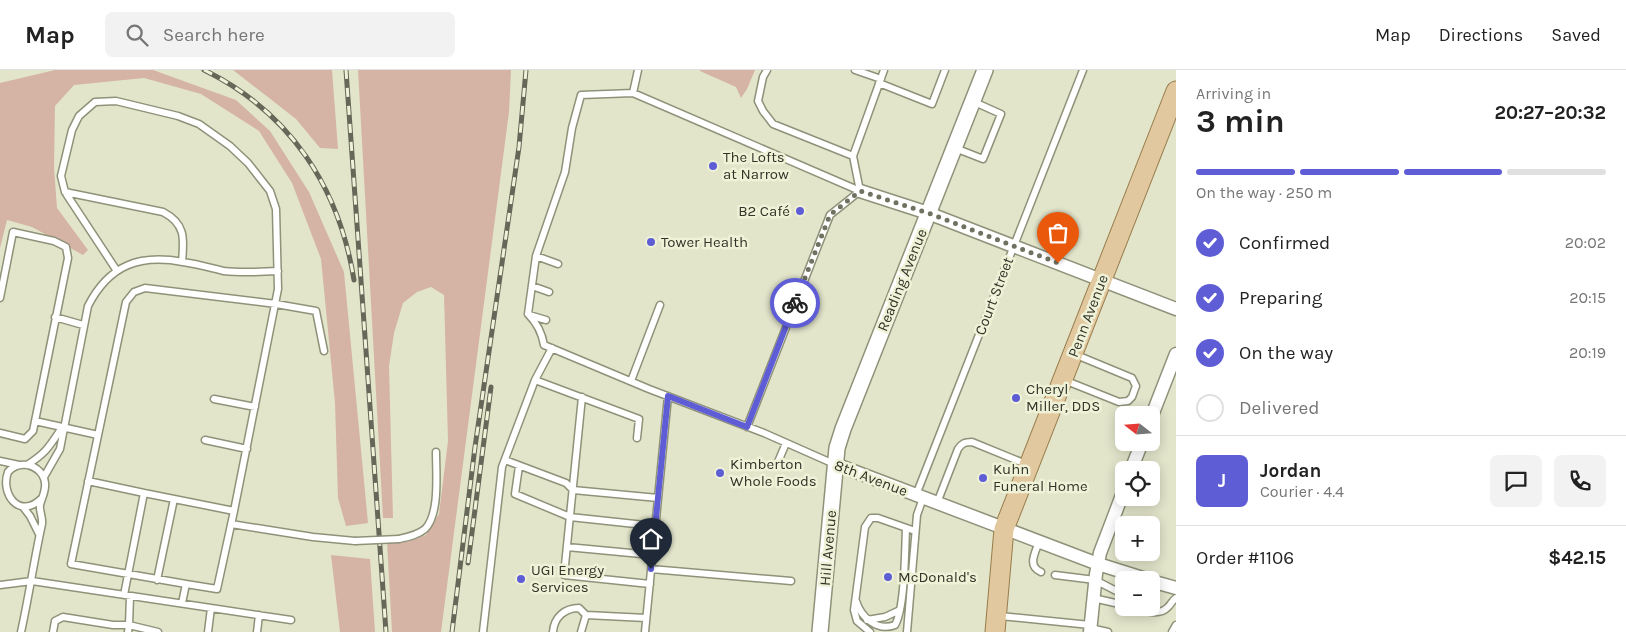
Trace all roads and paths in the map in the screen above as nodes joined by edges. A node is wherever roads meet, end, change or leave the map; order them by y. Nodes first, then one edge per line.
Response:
1 (638, 70) edge
2 (767, 70) edge
3 (855, 70) edge
4 (884, 70) edge
5 (945, 70) edge
6 (985, 70) edge
7 (1083, 70) edge
8 (880, 81) junction
9 (1176, 91) edge
10 (632, 93) junction
11 (972, 101) junction
12 (954, 148) junction
13 (853, 156) junction
14 (860, 191) junction
15 (64, 192) junction
16 (928, 213) junction
17 (1013, 246) junction
18 (536, 256) junction
19 (182, 262) junction
20 (558, 264) dead end
21 (116, 271) junction
22 (278, 271) junction
23 (1102, 280) junction
24 (532, 286) junction
25 (549, 292) dead end
26 (0, 298) edge
27 (276, 304) junction
28 (660, 305) dead end
29 (1176, 309) edge
30 (528, 314) junction
31 (56, 317) junction
32 (546, 320) dead end
33 (83, 325) junction
34 (552, 348) junction
35 (324, 351) dead end
36 (1073, 354) junction
37 (1176, 354) edge
38 (535, 380) junction
39 (1063, 380) junction
40 (631, 381) junction
41 (668, 396) junction
42 (582, 397) junction
43 (214, 399) dead end
44 (1156, 406) edge
45 (255, 407) junction
46 (35, 421) junction
47 (63, 426) junction
48 (747, 427) junction
49 (0, 433) edge
50 (98, 435) junction
51 (637, 438) dead end
52 (205, 440) dead end
53 (786, 443) junction
54 (247, 449) junction
55 (436, 452) dead end
56 (505, 460) junction
57 (0, 461) edge
58 (778, 462) dead end
59 (835, 464) junction
60 (23, 465) junction
61 (1029, 465) junction
62 (519, 466) junction
63 (44, 477) junction
64 (2, 481) edge
65 (88, 481) junction
66 (573, 490) junction
67 (144, 493) junction
68 (920, 497) junction
69 (42, 498) junction
70 (658, 498) junction
71 (174, 499) junction
72 (937, 503) junction
73 (1118, 506) edge
74 (23, 507) junction
75 (234, 511) junction
76 (570, 517) junction
77 (231, 524) junction
78 (654, 526) junction
79 (906, 528) junction
80 (1004, 529) junction
81 (915, 531) junction
82 (39, 534) junction
83 (1039, 542) junction
84 (567, 547) junction
85 (652, 555) junction
86 (1098, 564) junction
87 (651, 569) junction
88 (1121, 571) edge
89 (1041, 572) dead end
90 (127, 575) junction
91 (1056, 575) dead end
92 (157, 580) junction
93 (1095, 580) junction
94 (32, 581) junction
95 (790, 581) dead end
96 (1160, 583) edge
97 (186, 584) junction
98 (650, 584) junction
99 (0, 585) edge
100 (1176, 588) edge
101 (1115, 590) edge
102 (127, 595) junction
103 (855, 597) junction
104 (1093, 598) junction
105 (1176, 598) edge
106 (182, 604) junction
107 (1115, 604) edge
108 (211, 608) junction
109 (900, 610) junction
110 (1160, 611) edge
111 (586, 614) junction
112 (259, 615) junction
113 (646, 618) junction
114 (291, 620) dead end
115 (867, 620) junction
116 (996, 624) edge
117 (1176, 625) edge
118 (1090, 628) edge
119 (128, 629) edge
120 (21, 632) edge
121 (52, 632) edge
122 (158, 632) edge
123 (208, 632) edge
124 (257, 632) edge
125 (483, 632) edge
126 (553, 632) edge
127 (582, 632) edge
128 (645, 632) edge
129 (820, 632) edge
130 (870, 632) edge
131 (907, 632) edge
132 (1108, 632) edge
133 (1172, 632) edge

1 - 10 lane
2 - 13 lane
3 - 8 lane
4 - 8 lane
5 - 8 lane
6 - 11 street, Reading Avenue
7 - 17 lane, Court Street
8 - 13 lane
9 - 23 main road, Penn Avenue
10 - 14 lane
10 - 18 lane
11 - 12 street, Reading Avenue
11 - 12 lane
12 - 16 street, Reading Avenue
13 - 14 lane
14 - 16 street
14 - 48 lane
15 - 19 lane
15 - 21 lane
15 - 22 lane
16 - 17 street
16 - 59 street, Reading Avenue
17 - 23 street
17 - 68 lane, Court Street
18 - 20 lane
18 - 24 lane
19 - 21 lane
19 - 22 lane
21 - 33 lane
22 - 27 lane
23 - 29 street
23 - 36 main road, Penn Avenue
24 - 25 lane
24 - 30 lane
26 - 31 lane
27 - 35 lane
27 - 45 lane
27 - 50 lane
28 - 40 lane
30 - 32 lane
30 - 34 lane, 8th Avenue
31 - 33 lane
31 - 46 lane
33 - 47 lane
34 - 38 lane
34 - 40 lane, 8th Avenue
36 - 39 main road, Penn Avenue
36 - 39 lane
37 - 44 street
38 - 42 lane
38 - 56 lane
39 - 61 main road, Penn Avenue
40 - 41 lane, 8th Avenue
41 - 48 lane, 8th Avenue
41 - 70 lane
42 - 51 lane
42 - 66 lane
43 - 45 lane
45 - 54 lane
46 - 47 lane
46 - 49 lane
47 - 50 lane
47 - 60 lane
47 - 63 lane
48 - 53 lane, 8th Avenue
50 - 65 lane
52 - 54 lane
53 - 58 lane
53 - 59 lane, 8th Avenue
54 - 75 lane
55 - 77 lane, bridge
56 - 62 lane
56 - 125 lane
57 - 60 lane
59 - 68 street, 8th Avenue
59 - 129 street, Hill Avenue
60 - 63 lane
60 - 64 lane
61 - 72 lane
61 - 80 main road, Penn Avenue
62 - 66 lane
62 - 76 lane
63 - 69 lane
64 - 74 lane
65 - 67 lane
65 - 90 lane
66 - 70 lane
66 - 76 lane
67 - 71 lane
67 - 90 lane
68 - 72 street, 8th Avenue
68 - 81 lane, Court Street
69 - 74 lane
69 - 82 lane
70 - 78 lane
71 - 75 lane
71 - 92 lane
72 - 80 street, 8th Avenue
73 - 86 street
74 - 82 lane
75 - 77 lane
76 - 78 lane
76 - 84 lane
77 - 97 lane
78 - 85 lane
79 - 81 lane
79 - 103 lane
79 - 109 lane
80 - 83 street, 8th Avenue
80 - 116 main road, Penn Avenue
81 - 131 lane, Court Street
82 - 94 lane
83 - 86 street, 8th Avenue
83 - 89 lane
84 - 85 lane
84 - 98 lane
85 - 87 lane
86 - 88 street, 8th Avenue
86 - 93 street
87 - 95 lane
87 - 98 lane
90 - 92 lane
90 - 102 lane
91 - 93 lane
92 - 97 lane
93 - 101 lane
93 - 104 street
94 - 99 lane
94 - 102 lane
94 - 120 lane
96 - 100 street, 8th Avenue
97 - 106 lane
98 - 113 lane
102 - 106 lane
102 - 119 lane
103 - 115 lane
103 - 130 lane
104 - 107 lane
104 - 118 street
105 - 110 lane
106 - 108 lane
108 - 112 lane
108 - 123 lane
109 - 115 lane
109 - 115 lane
111 - 113 lane
111 - 126 lane
111 - 127 lane
112 - 114 lane
112 - 124 lane
113 - 128 lane
116 - 118 lane
117 - 133 lane
118 - 132 lane
119 - 121 lane
119 - 122 lane

